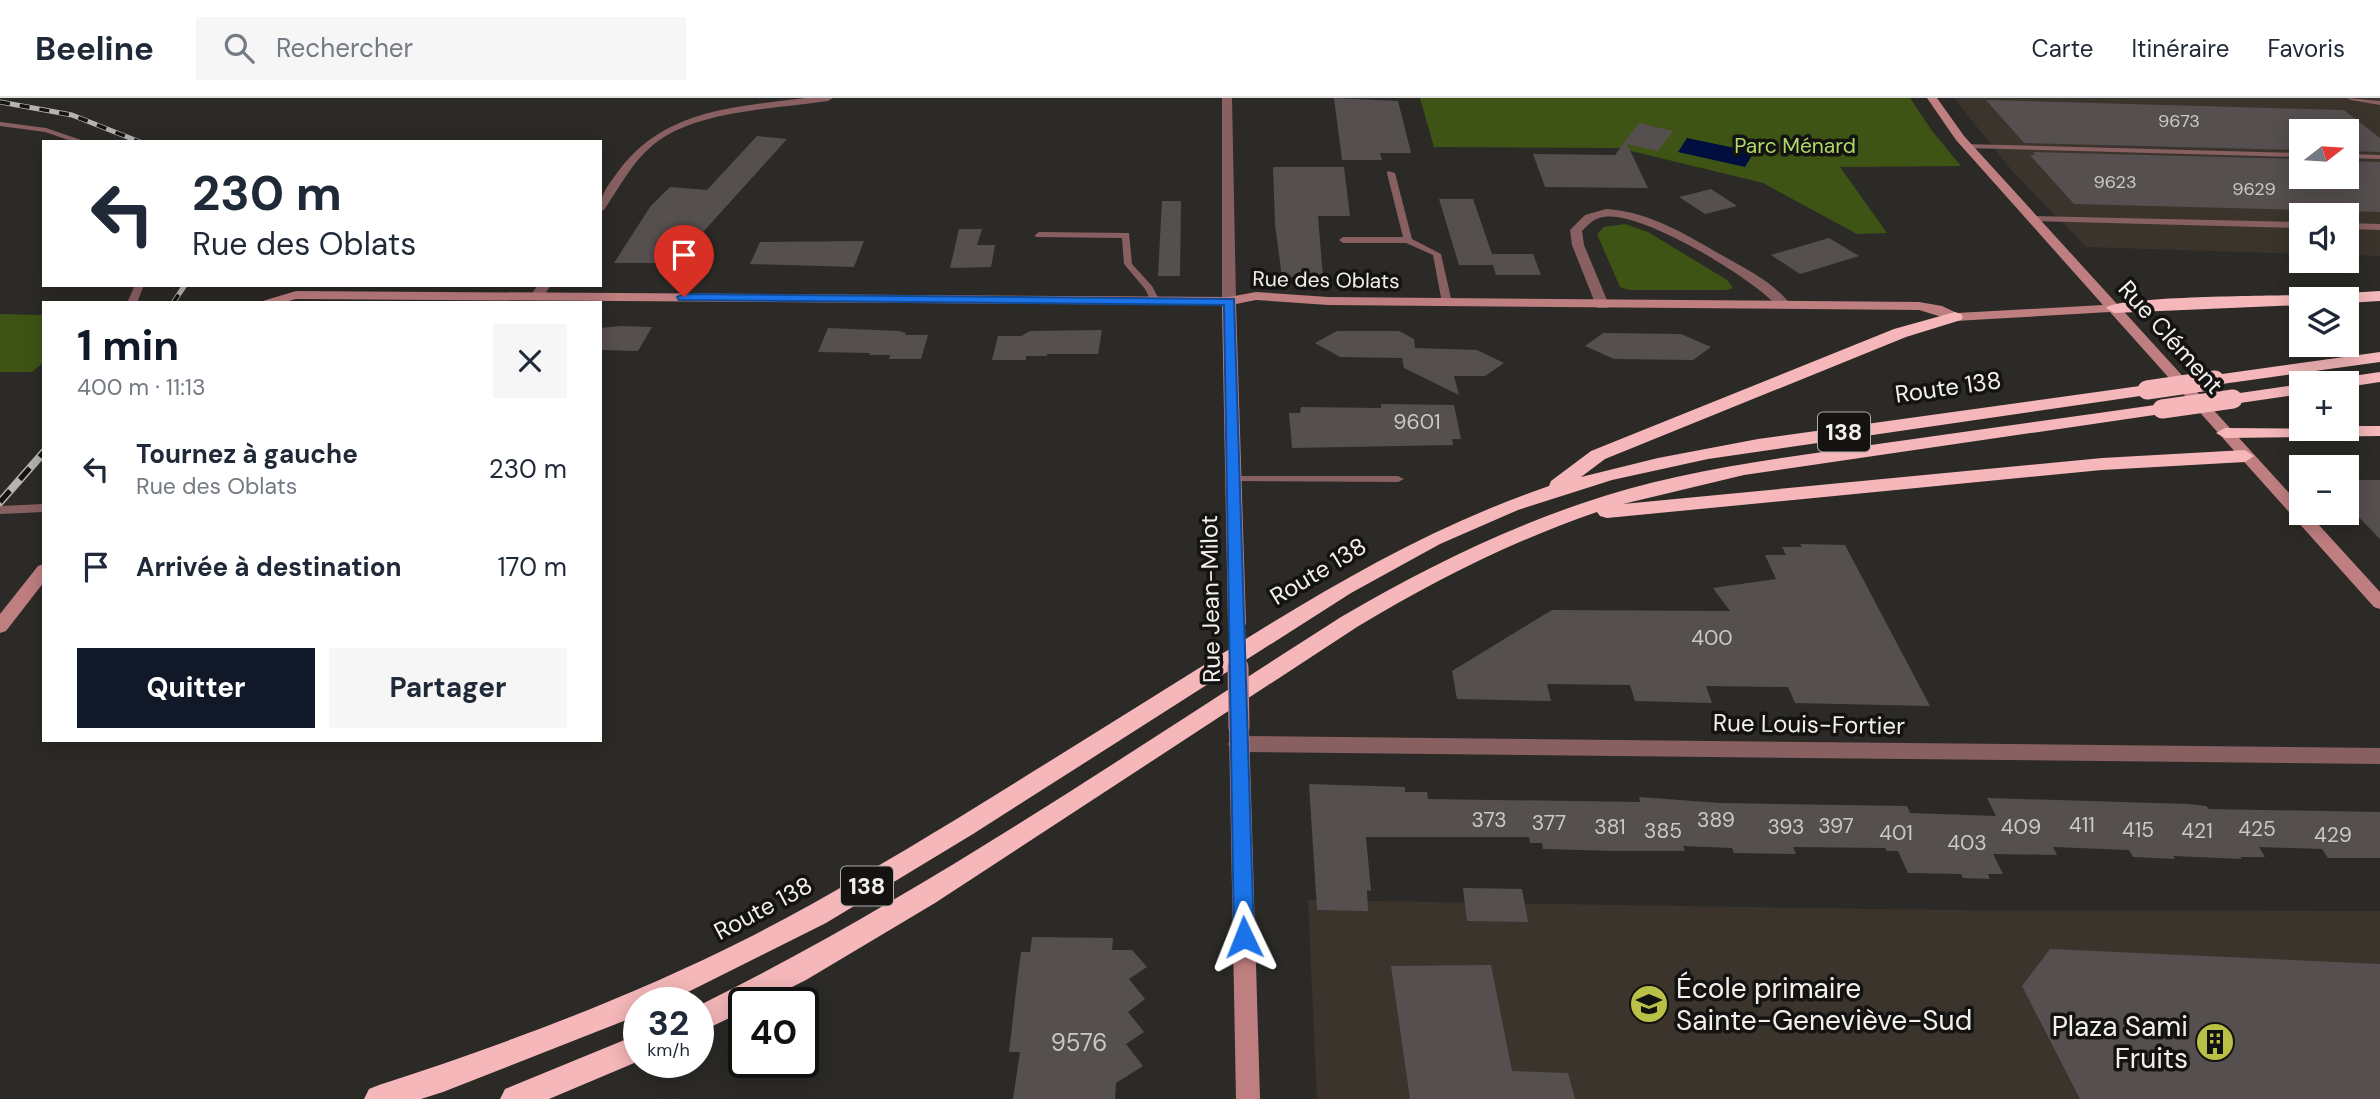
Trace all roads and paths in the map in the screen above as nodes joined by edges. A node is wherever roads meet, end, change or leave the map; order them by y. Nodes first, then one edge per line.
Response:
1 (828, 98) edge
2 (1227, 98) edge
3 (1932, 98) edge
4 (2351, 98) edge
5 (2380, 103) edge
6 (0, 124) edge
7 (77, 140) edge
8 (1967, 146) junction
9 (2289, 155) edge
10 (2359, 156) edge
11 (2380, 157) edge
12 (1391, 173) dead end
13 (602, 203) edge
14 (2032, 219) junction
15 (2289, 225) edge
16 (2359, 226) edge
17 (2380, 227) edge
18 (1039, 235) dead end
19 (1343, 240) dead end
20 (1408, 240) junction
21 (541, 291) edge
22 (2380, 296) edge
23 (2359, 297) edge
24 (2289, 300) edge
25 (268, 301) edge
26 (1155, 301) junction
27 (1230, 301) junction
28 (1447, 303) junction
29 (1783, 304) junction
30 (1602, 305) junction
31 (2114, 309) junction
32 (1955, 317) junction
33 (2380, 357) edge
34 (2380, 377) edge
35 (2359, 380) edge
36 (2289, 391) edge
37 (2380, 431) edge
38 (2225, 433) junction
39 (2245, 456) junction
40 (1234, 479) junction
41 (1398, 479) dead end
42 (1545, 495) junction
43 (42, 508) edge
44 (0, 510) edge
45 (1570, 515) junction
46 (42, 573) edge
47 (2380, 603) edge
48 (0, 627) edge
49 (1238, 736) junction
50 (2380, 756) edge
51 (714, 1012) edge
52 (623, 1054) edge
53 (379, 1099) edge
54 (515, 1099) edge
55 (1248, 1099) edge

1 - 13 street
2 - 27 street, Rue Jean-Milot
3 - 8 street, Rue Clément
4 - 5 lane
6 - 7 lane
8 - 9 lane
8 - 14 street, Rue Clément
10 - 11 lane
12 - 20 lane
14 - 15 lane
14 - 31 street, Rue Clément
16 - 17 lane
18 - 26 lane
19 - 20 lane
20 - 28 lane
21 - 25 street, Rue des Oblats
21 - 26 street, Rue des Oblats
22 - 23 highway
24 - 31 highway
26 - 27 street, Rue des Oblats
27 - 28 street, Rue des Oblats
27 - 40 street, Rue Jean-Milot
28 - 30 street, Rue des Oblats
29 - 30 street, Rue des Oblats
29 - 30 street
29 - 32 street, Rue des Oblats
31 - 32 street
31 - 38 street, Rue Clément
32 - 42 highway
33 - 42 highway, Route 138 / 138, bridge
34 - 35 highway
36 - 45 highway, 138, bridge
37 - 38 highway
38 - 39 street, Rue Clément
39 - 45 highway
39 - 47 street, Rue Clément
40 - 41 lane
40 - 49 street, Rue Jean-Milot, bridge
42 - 53 highway, Route 138 / 138
43 - 44 lane
45 - 51 highway, 138
46 - 48 street
49 - 50 street, Rue Louis-Fortier
49 - 55 street, Rue Jean-Milot
52 - 54 highway

